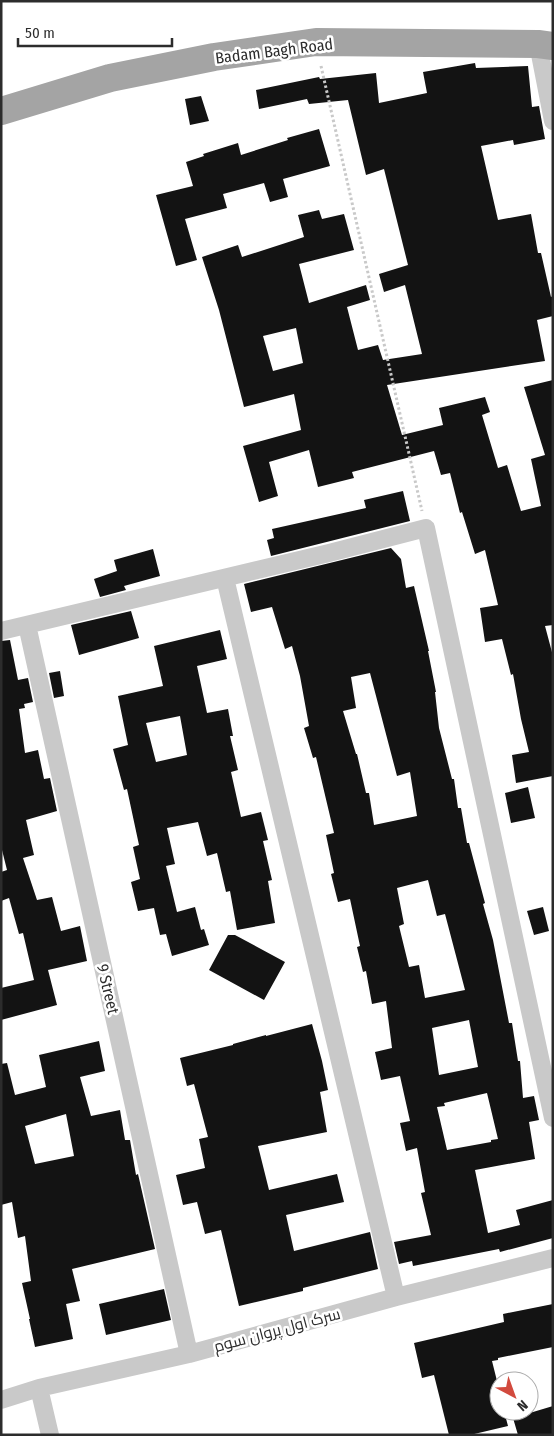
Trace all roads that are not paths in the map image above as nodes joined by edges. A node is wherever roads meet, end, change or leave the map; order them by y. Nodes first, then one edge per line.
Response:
1 (545, 45) edge
2 (1, 111) edge
3 (553, 121) edge
4 (225, 578) junction
5 (27, 625) junction
6 (1, 631) edge
7 (553, 1118) edge
8 (553, 1258) edge
9 (396, 1297) junction
10 (189, 1354) junction
11 (39, 1388) junction
12 (1, 1400) edge
13 (50, 1435) edge

1 - 2 main road, Badam Bagh Road
1 - 3 street
4 - 5 street
4 - 7 street
4 - 9 street
5 - 6 street
5 - 10 street, 9 Street
8 - 9 street, سرک اول پروان سوم
9 - 10 street, سرک اول پروان سوم
10 - 11 street, سرک اول پروان سوم
11 - 12 street, سرک اول پروان سوم
11 - 13 street

